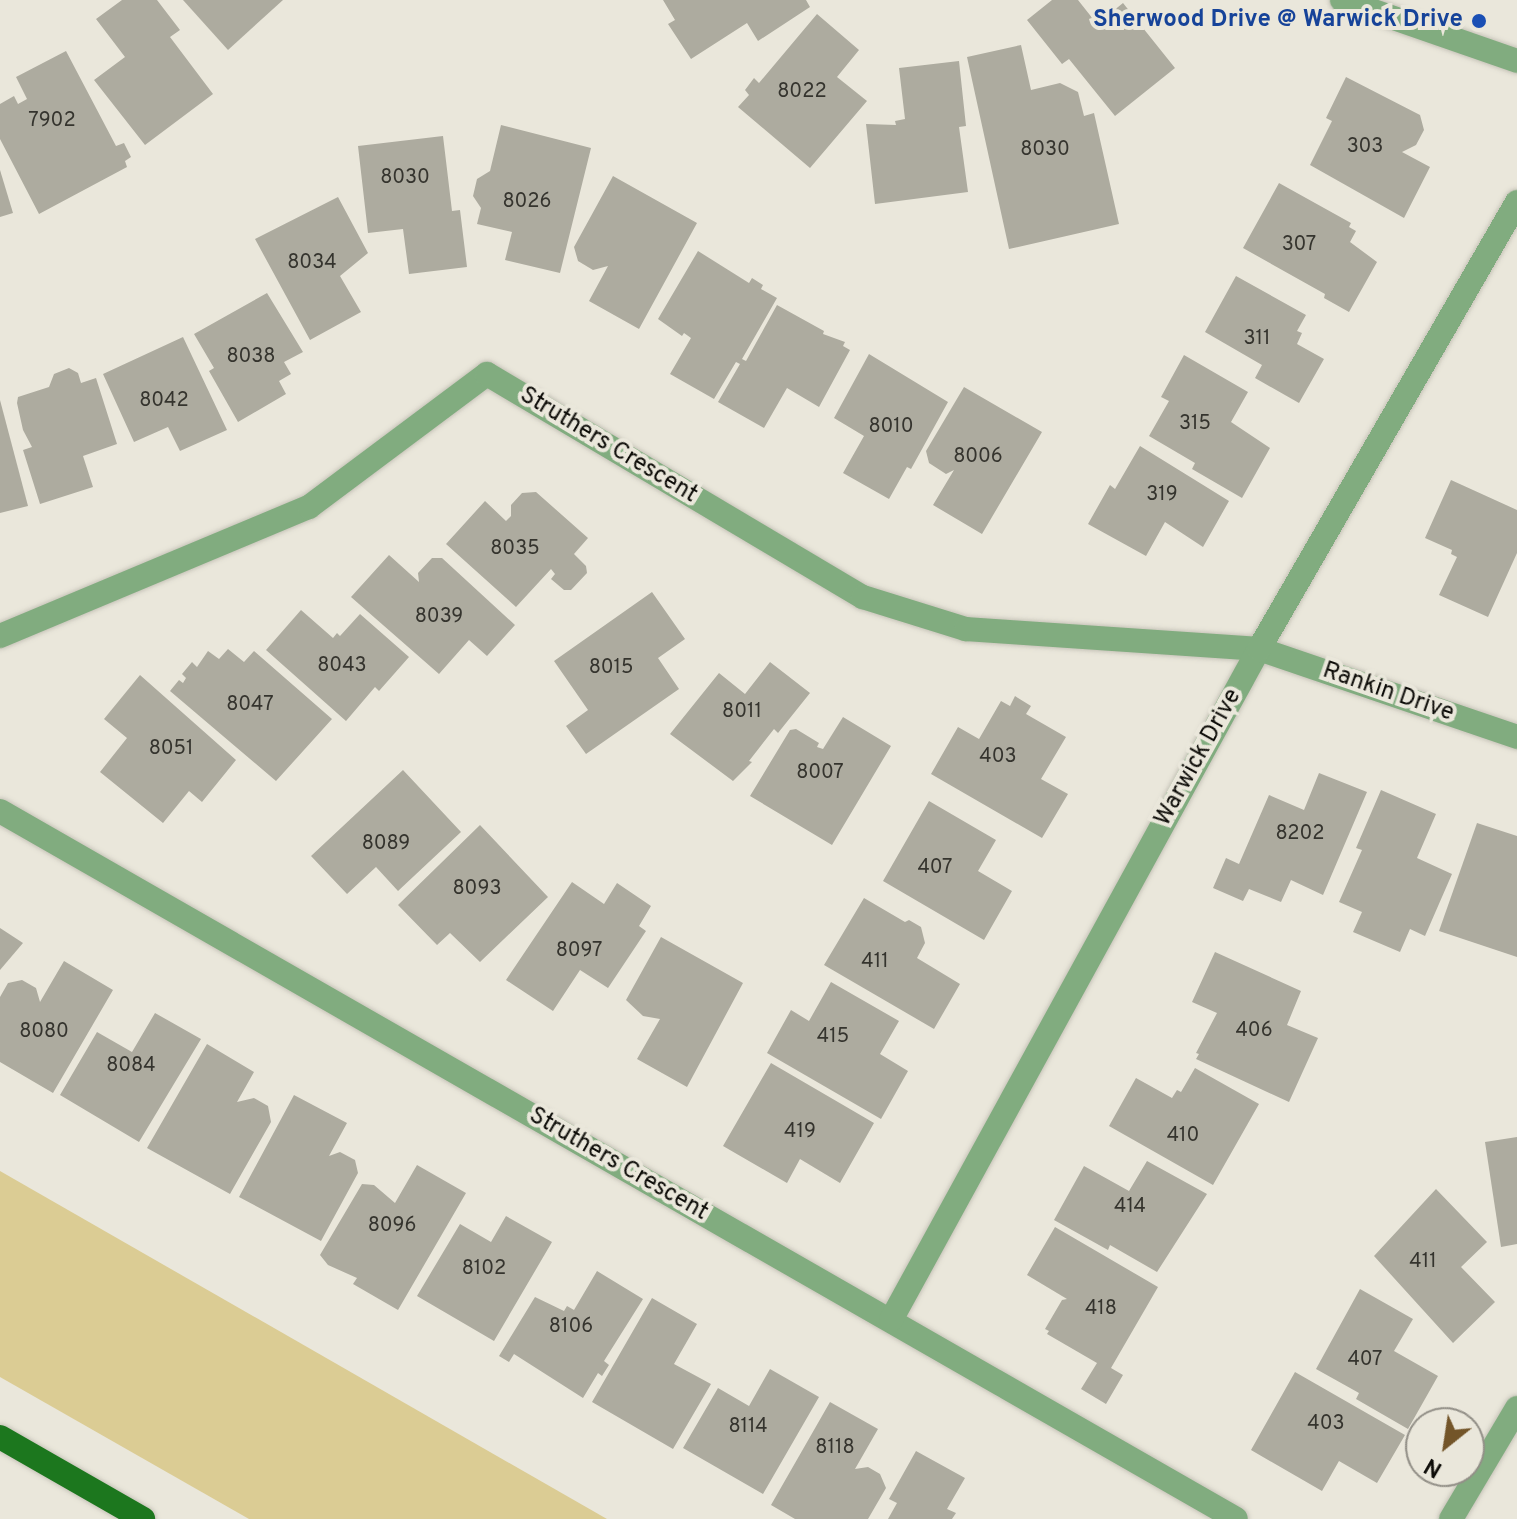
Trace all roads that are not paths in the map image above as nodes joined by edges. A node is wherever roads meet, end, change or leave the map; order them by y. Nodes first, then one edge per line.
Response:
1 (1342, 0) edge
2 (1517, 61) edge
3 (1517, 202) edge
4 (0, 636) edge
5 (1259, 649) junction
6 (1517, 737) edge
7 (0, 811) edge
8 (891, 1320) junction
9 (1517, 1408) edge
10 (0, 1437) edge
11 (143, 1519) edge
12 (1236, 1519) edge
13 (1451, 1519) edge

1 - 2 street
3 - 5 street, Warwick Drive
4 - 5 street, Struthers Crescent
5 - 6 street, Rankin Drive
5 - 8 street, Warwick Drive
7 - 8 street, Struthers Crescent
8 - 12 street, Struthers Crescent
9 - 13 street
10 - 11 main road

